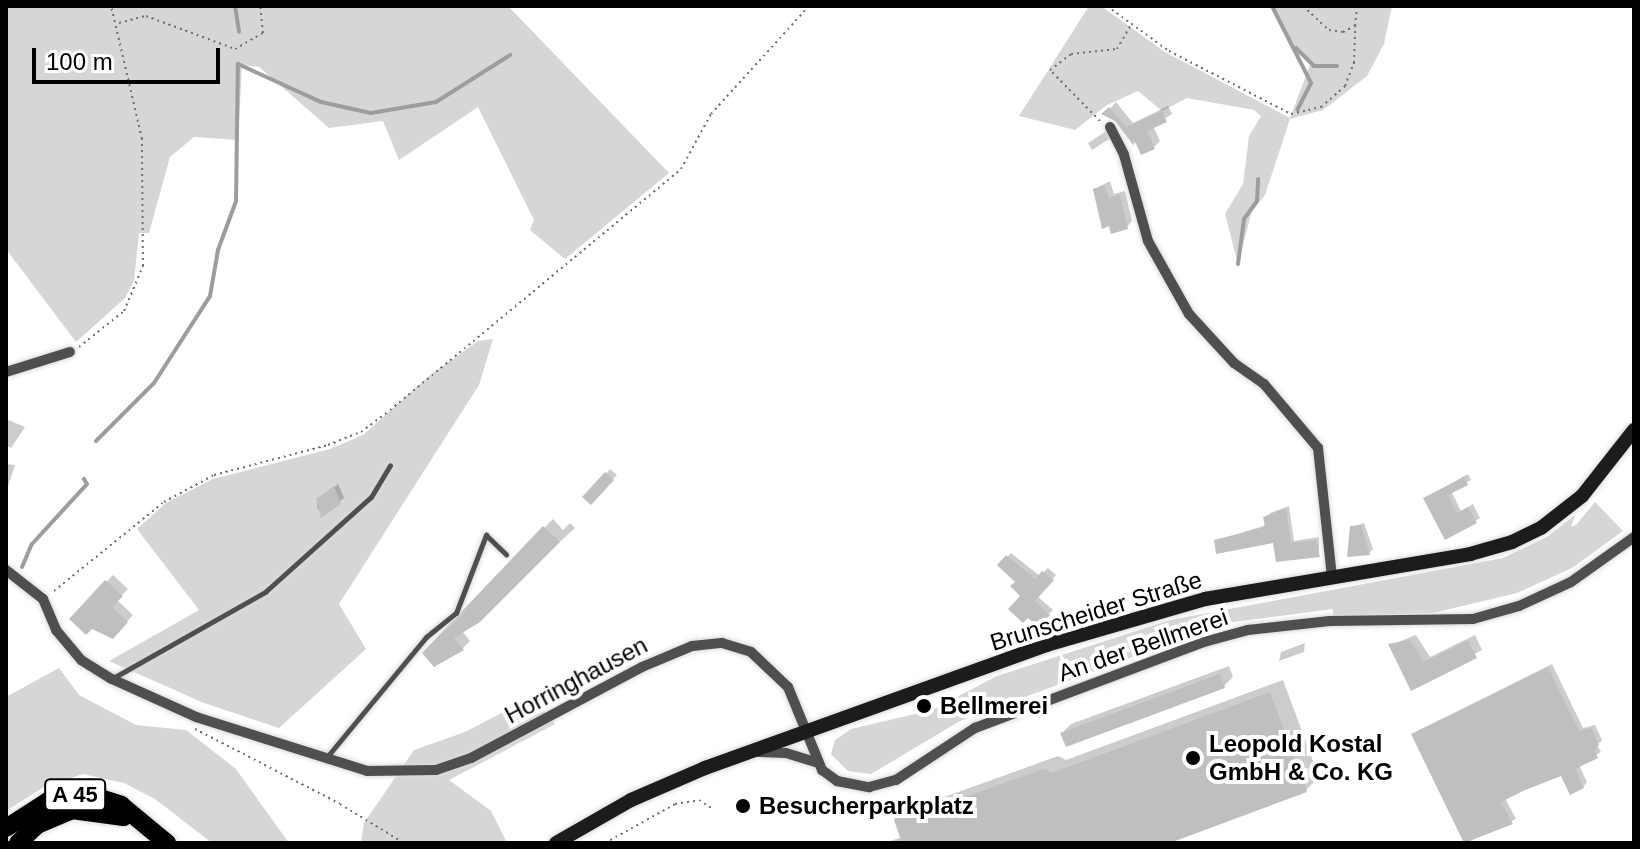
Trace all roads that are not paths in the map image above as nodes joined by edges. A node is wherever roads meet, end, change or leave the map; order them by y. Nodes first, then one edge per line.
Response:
1 (1110, 127) road end
2 (70, 352) road end
3 (6, 372) edge
4 (1634, 430) edge
5 (390, 465) dead end
6 (1634, 537) edge
7 (506, 554) dead end
8 (6, 570) edge
9 (1332, 576) junction
10 (112, 679) junction
11 (806, 732) junction
12 (750, 752) junction
13 (325, 759) junction
14 (819, 763) junction
15 (143, 824) junction
16 (6, 828) edge
17 (18, 843) edge
18 (167, 843) edge
19 (556, 843) edge

1 - 9 street
2 - 3 street
4 - 9 main road, Brunscheider Straße
5 - 10 lane
6 - 14 street, An der Bellmerei
7 - 13 lane
8 - 10 street, Horringhausen
9 - 11 main road, Brunscheider Straße
10 - 13 street, Horringhausen
11 - 12 main road, Brunscheider Straße
11 - 13 street, Horringhausen
11 - 14 street
12 - 14 street, An der Bellmerei
12 - 19 main road, Brunscheider Straße
15 - 16 highway, A 45
15 - 17 highway, A 45
15 - 18 highway, A 45

